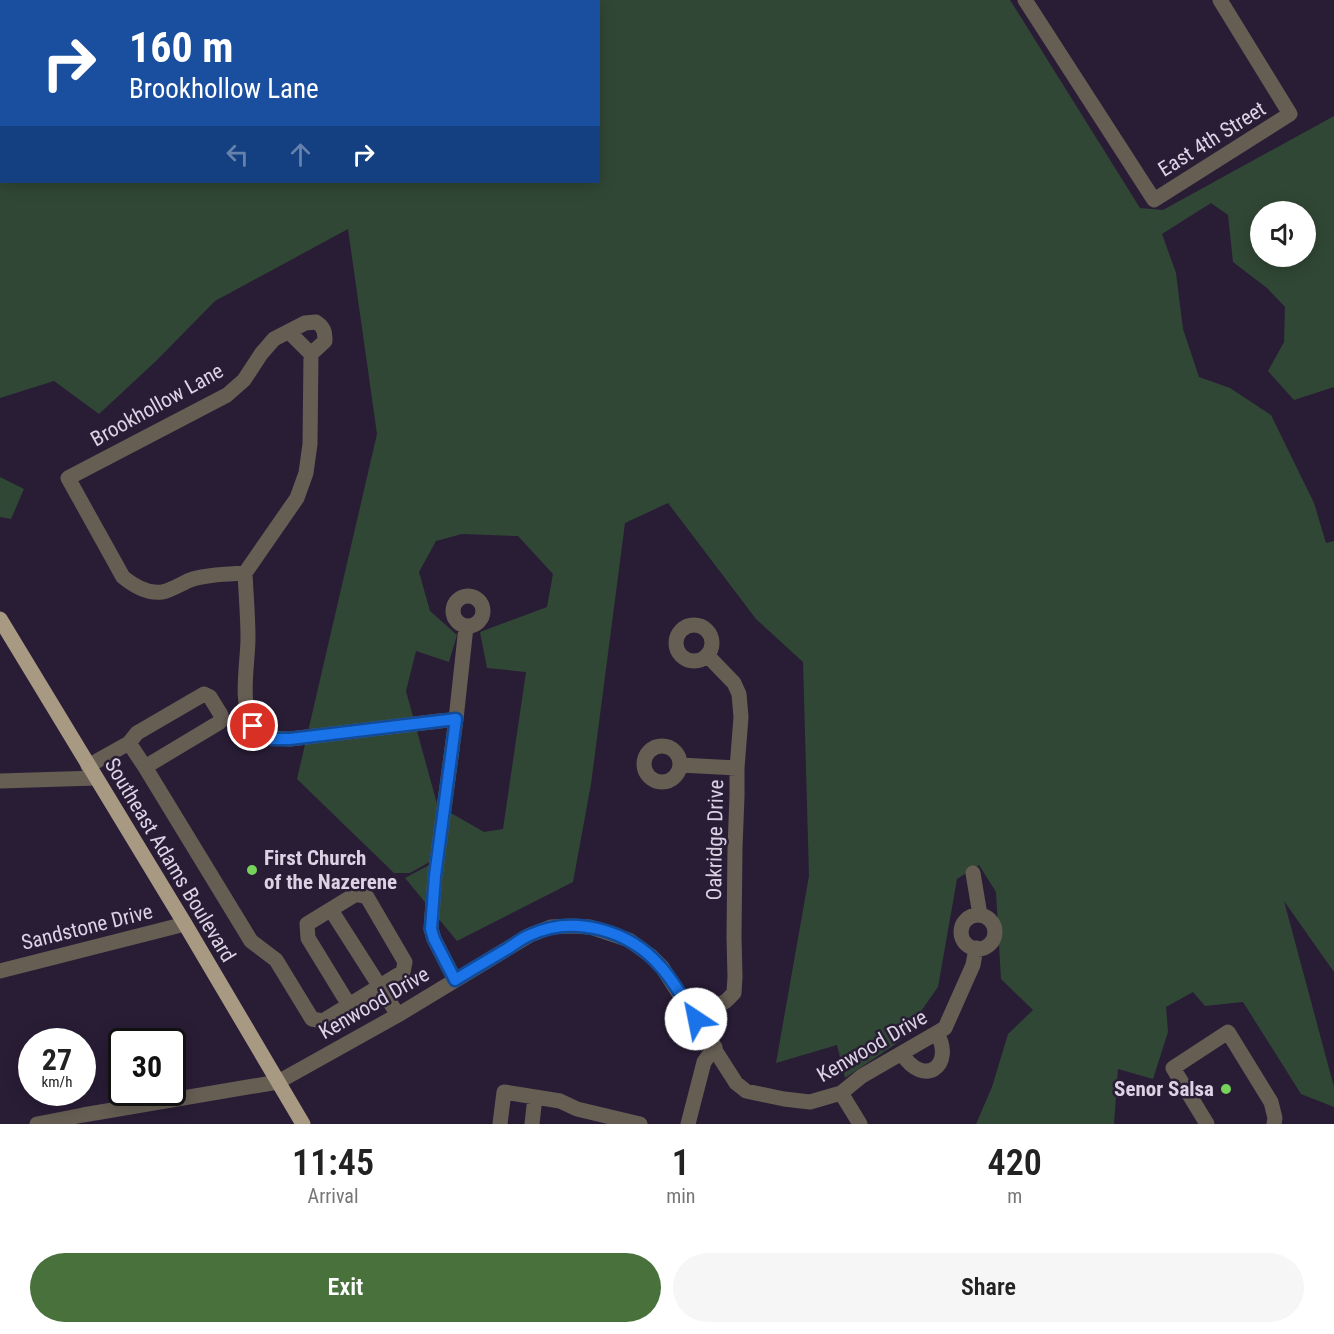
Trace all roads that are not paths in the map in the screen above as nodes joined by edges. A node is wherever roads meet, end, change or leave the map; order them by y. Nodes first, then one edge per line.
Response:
1 (1025, 0) edge
2 (1220, 0) edge
3 (289, 332) junction
4 (311, 354) junction
5 (245, 573) junction
6 (0, 619) edge
7 (466, 627) dead end
8 (706, 655) dead end
9 (456, 719) junction
10 (129, 743) junction
11 (680, 765) dead end
12 (145, 767) junction
13 (737, 768) junction
14 (92, 772) junction
15 (0, 781) edge
16 (973, 873) dead end
17 (331, 910) junction
18 (980, 915) junction
19 (185, 924) junction
20 (976, 948) junction
21 (0, 971) edge
22 (455, 980) junction
23 (380, 986) junction
24 (349, 1005) junction
25 (398, 1015) junction
26 (696, 1019) junction
27 (937, 1033) junction
28 (715, 1047) junction
29 (902, 1054) junction
30 (278, 1082) junction
31 (841, 1093) junction
32 (535, 1097) junction
33 (575, 1117) edge
34 (37, 1124) edge
35 (303, 1124) edge
36 (500, 1124) edge
37 (532, 1124) edge
38 (640, 1124) edge
39 (688, 1124) edge
40 (860, 1124) edge
41 (1207, 1124) edge
42 (1274, 1124) edge

1 - 2 street, East 4th Street
3 - 4 street
3 - 4 street, Brookhollow Lane
3 - 5 street, Brookhollow Lane
4 - 5 street, Brookhollow Lane
5 - 9 street
6 - 14 main road, Southeast Adams Boulevard
7 - 9 street
8 - 13 street, Oakridge Drive
9 - 22 street
10 - 12 street
10 - 12 street
10 - 14 street
11 - 13 street
12 - 24 street
13 - 26 street, Oakridge Drive
14 - 15 street
14 - 19 main road, Southeast Adams Boulevard
16 - 18 street
17 - 23 street
17 - 23 street
17 - 24 street
18 - 20 street
18 - 20 street
19 - 21 street, Sandstone Drive
19 - 30 main road, Southeast Adams Boulevard
20 - 27 street, Kenwood Drive
22 - 25 street, Kenwood Drive
22 - 26 street, Kenwood Drive
23 - 24 street
23 - 25 street
25 - 30 street, Kenwood Drive
26 - 28 street, Kenwood Drive
27 - 29 street, Kenwood Drive
27 - 29 street
28 - 31 street, Kenwood Drive
28 - 39 street
29 - 31 street, Kenwood Drive
30 - 34 street, Kenwood Drive
30 - 35 main road, Southeast Adams Boulevard
31 - 40 street
32 - 33 street
32 - 36 street
32 - 37 street
33 - 38 street
41 - 42 street

